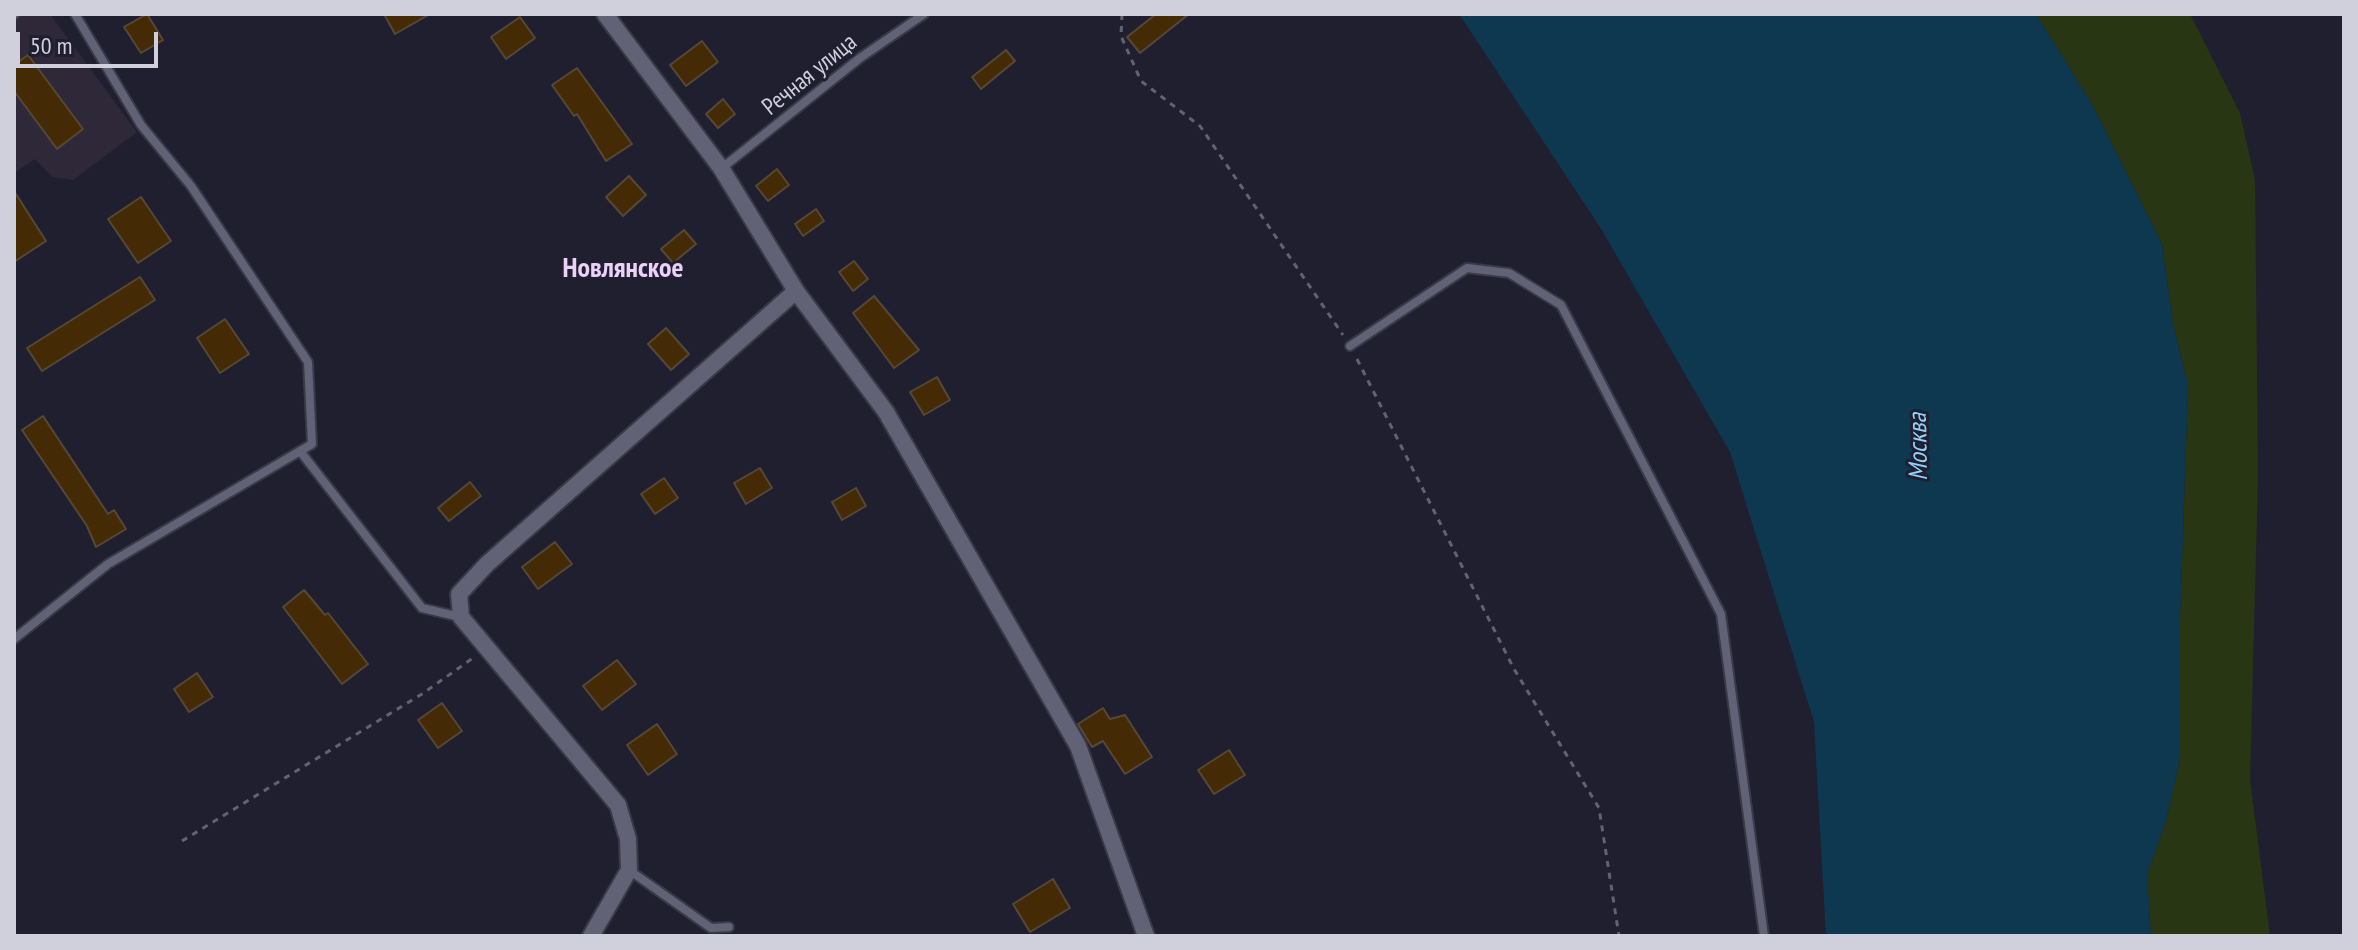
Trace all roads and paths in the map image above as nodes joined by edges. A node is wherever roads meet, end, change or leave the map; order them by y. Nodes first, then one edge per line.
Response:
1 (75, 14) edge
2 (605, 14) edge
3 (924, 14) edge
4 (1122, 14) edge
5 (721, 168) junction
6 (796, 291) junction
7 (1350, 346) junction
8 (300, 451) junction
9 (461, 617) junction
10 (14, 639) edge
11 (487, 649) junction
12 (182, 841) dead end
13 (629, 870) junction
14 (729, 927) dead end
15 (591, 936) edge
16 (1146, 936) edge
17 (1619, 936) edge
18 (1764, 936) edge

1 - 8 lane
2 - 5 street
3 - 5 lane, Речная улица
4 - 7 path
5 - 6 street
6 - 9 street
6 - 16 street
7 - 17 path
7 - 18 lane
8 - 9 lane
8 - 10 lane
9 - 11 street
11 - 12 path
11 - 13 street
13 - 14 lane
13 - 15 street

